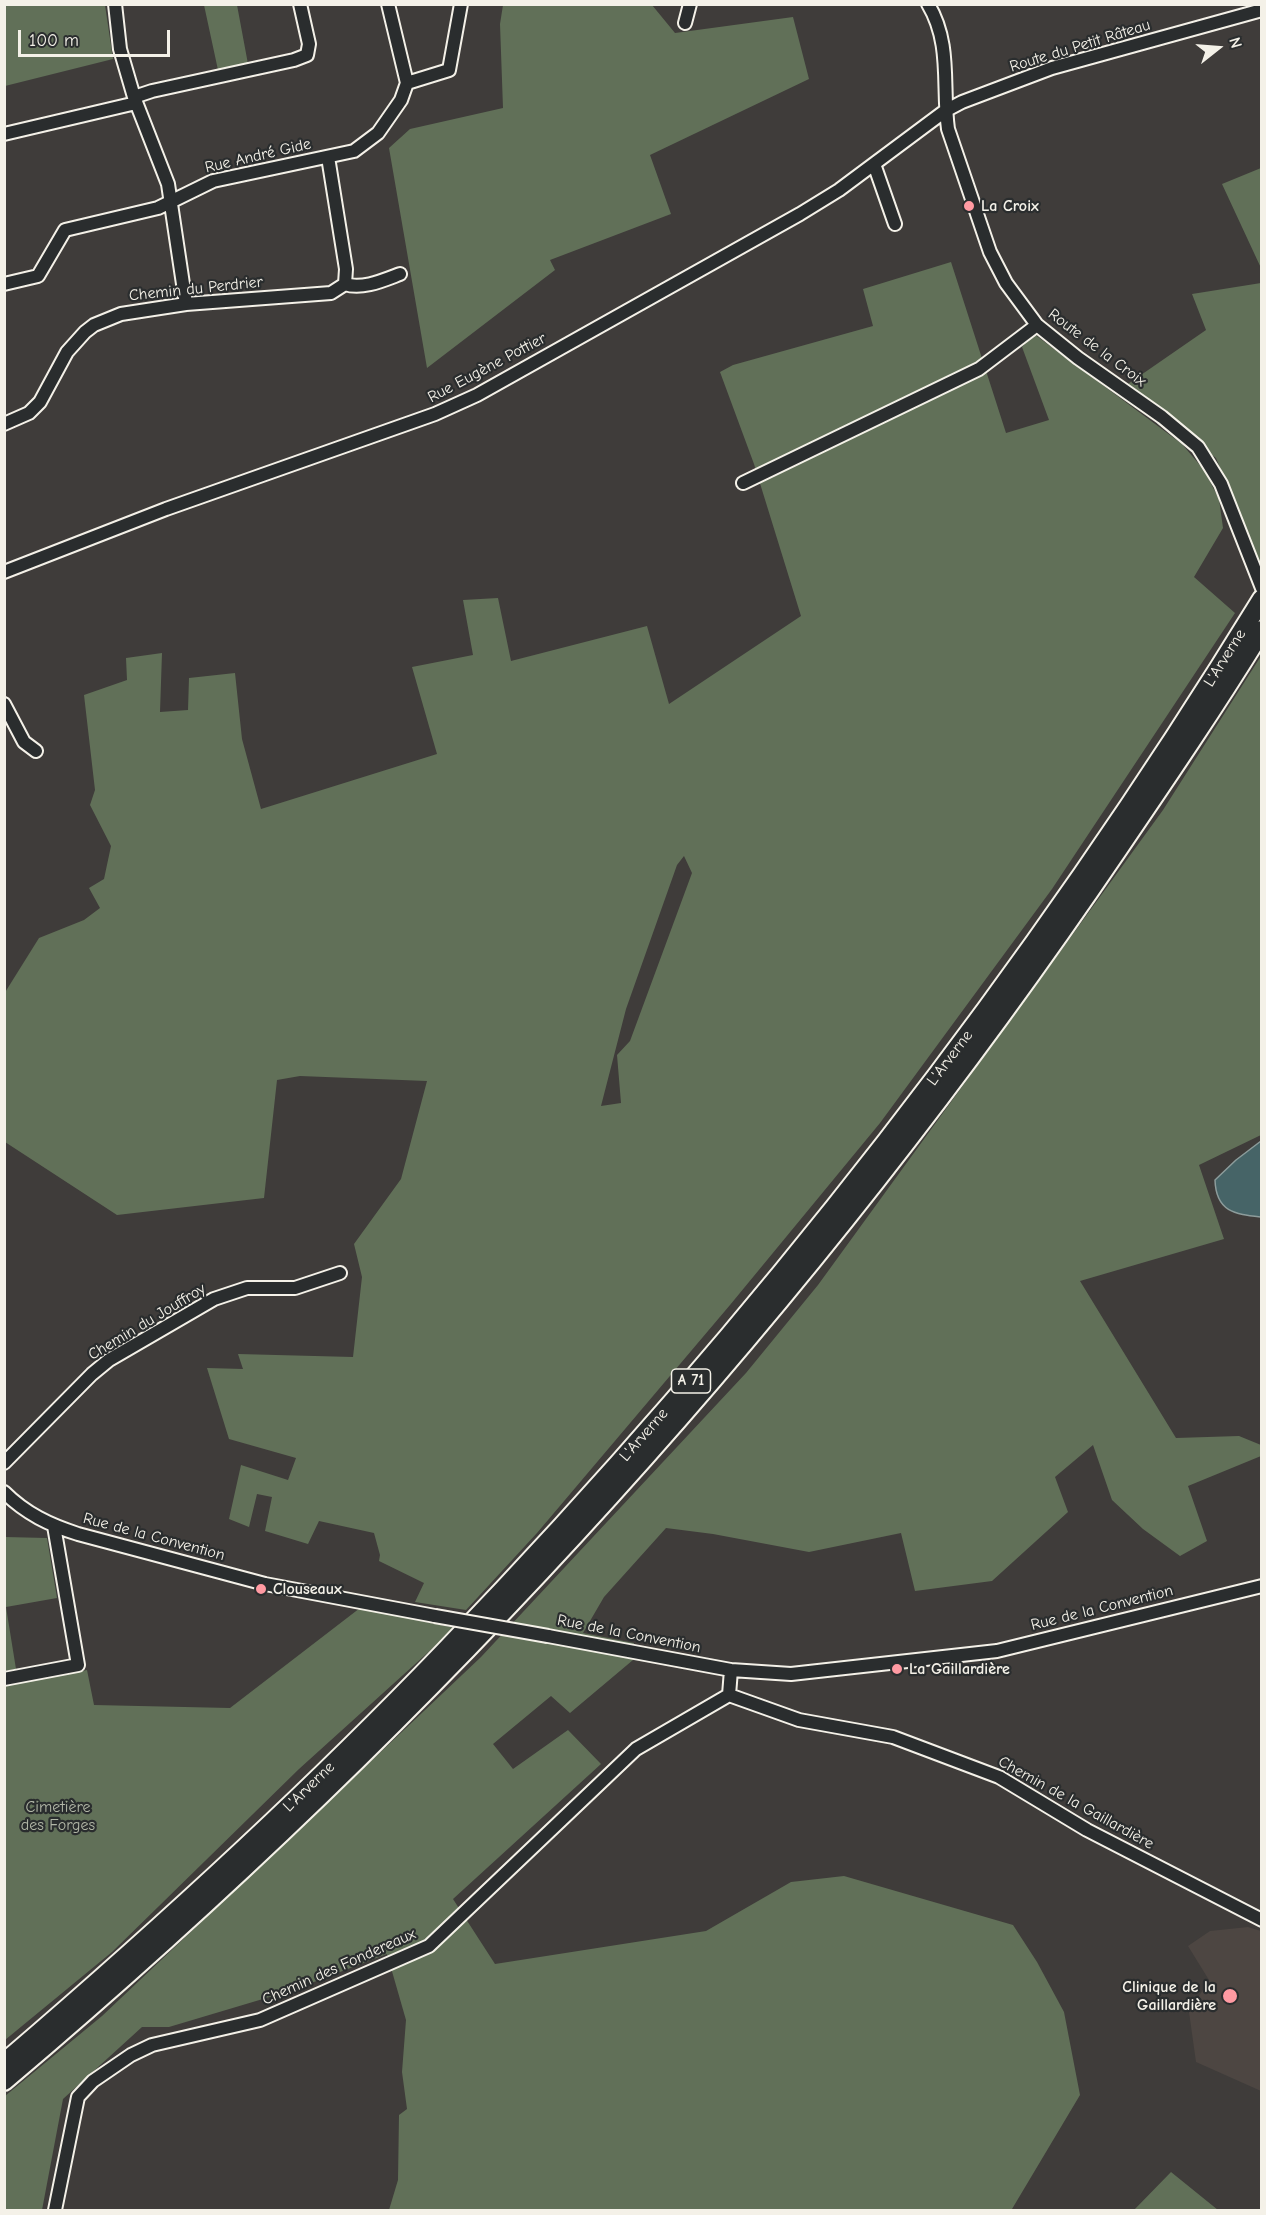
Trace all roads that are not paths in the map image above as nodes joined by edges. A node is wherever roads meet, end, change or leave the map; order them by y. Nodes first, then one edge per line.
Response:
1 (115, 4) edge
2 (300, 4) edge
3 (388, 4) edge
4 (460, 4) edge
5 (690, 4) edge
6 (928, 4) edge
7 (1262, 10) edge
8 (684, 23) dead end
9 (407, 83) junction
10 (135, 100) junction
11 (945, 111) junction
12 (4, 134) edge
13 (328, 157) junction
14 (874, 164) junction
15 (171, 201) junction
16 (895, 224) dead end
17 (400, 274) dead end
18 (4, 284) edge
19 (345, 284) junction
20 (186, 304) junction
21 (1037, 325) junction
22 (4, 424) edge
23 (743, 483) dead end
24 (4, 572) edge
25 (1262, 588) edge
26 (1262, 599) edge
27 (1262, 630) edge
28 (4, 704) edge
29 (36, 751) dead end
30 (340, 1273) dead end
31 (4, 1463) edge
32 (4, 1492) edge
33 (54, 1527) junction
34 (1262, 1586) edge
35 (731, 1670) junction
36 (4, 1679) edge
37 (729, 1695) junction
38 (1262, 1920) edge
39 (4, 2063) edge
40 (4, 2081) edge
41 (56, 2211) edge

1 - 10 street
2 - 10 street
3 - 9 street
4 - 9 street
5 - 8 street
6 - 11 street, Route de la Croix
7 - 11 street, Route du Petit Râteau
9 - 13 street, Rue André Gide
10 - 12 street
10 - 15 street
11 - 14 street, Rue Eugène Pottier
11 - 21 street, Route de la Croix
13 - 15 street, Rue André Gide
13 - 19 street
14 - 16 street
14 - 24 street, Rue Eugène Pottier
15 - 18 street, Rue André Gide
15 - 20 street
17 - 19 street, Chemin du Perdrier
19 - 20 street, Chemin du Perdrier
20 - 22 street, Chemin du Perdrier
21 - 23 street
21 - 25 street, Route de la Croix
26 - 39 highway, L'Arverne / A 71
27 - 40 highway, L'Arverne / A 71
28 - 29 street
30 - 31 street, Chemin du Jouffroy
32 - 33 street, Rue de la Convention
33 - 35 street, Rue de la Convention, bridge
33 - 36 street
34 - 35 street, Rue de la Convention
35 - 37 street
37 - 38 street, Chemin de la Gaillardière
37 - 41 street, Chemin des Fondereaux

